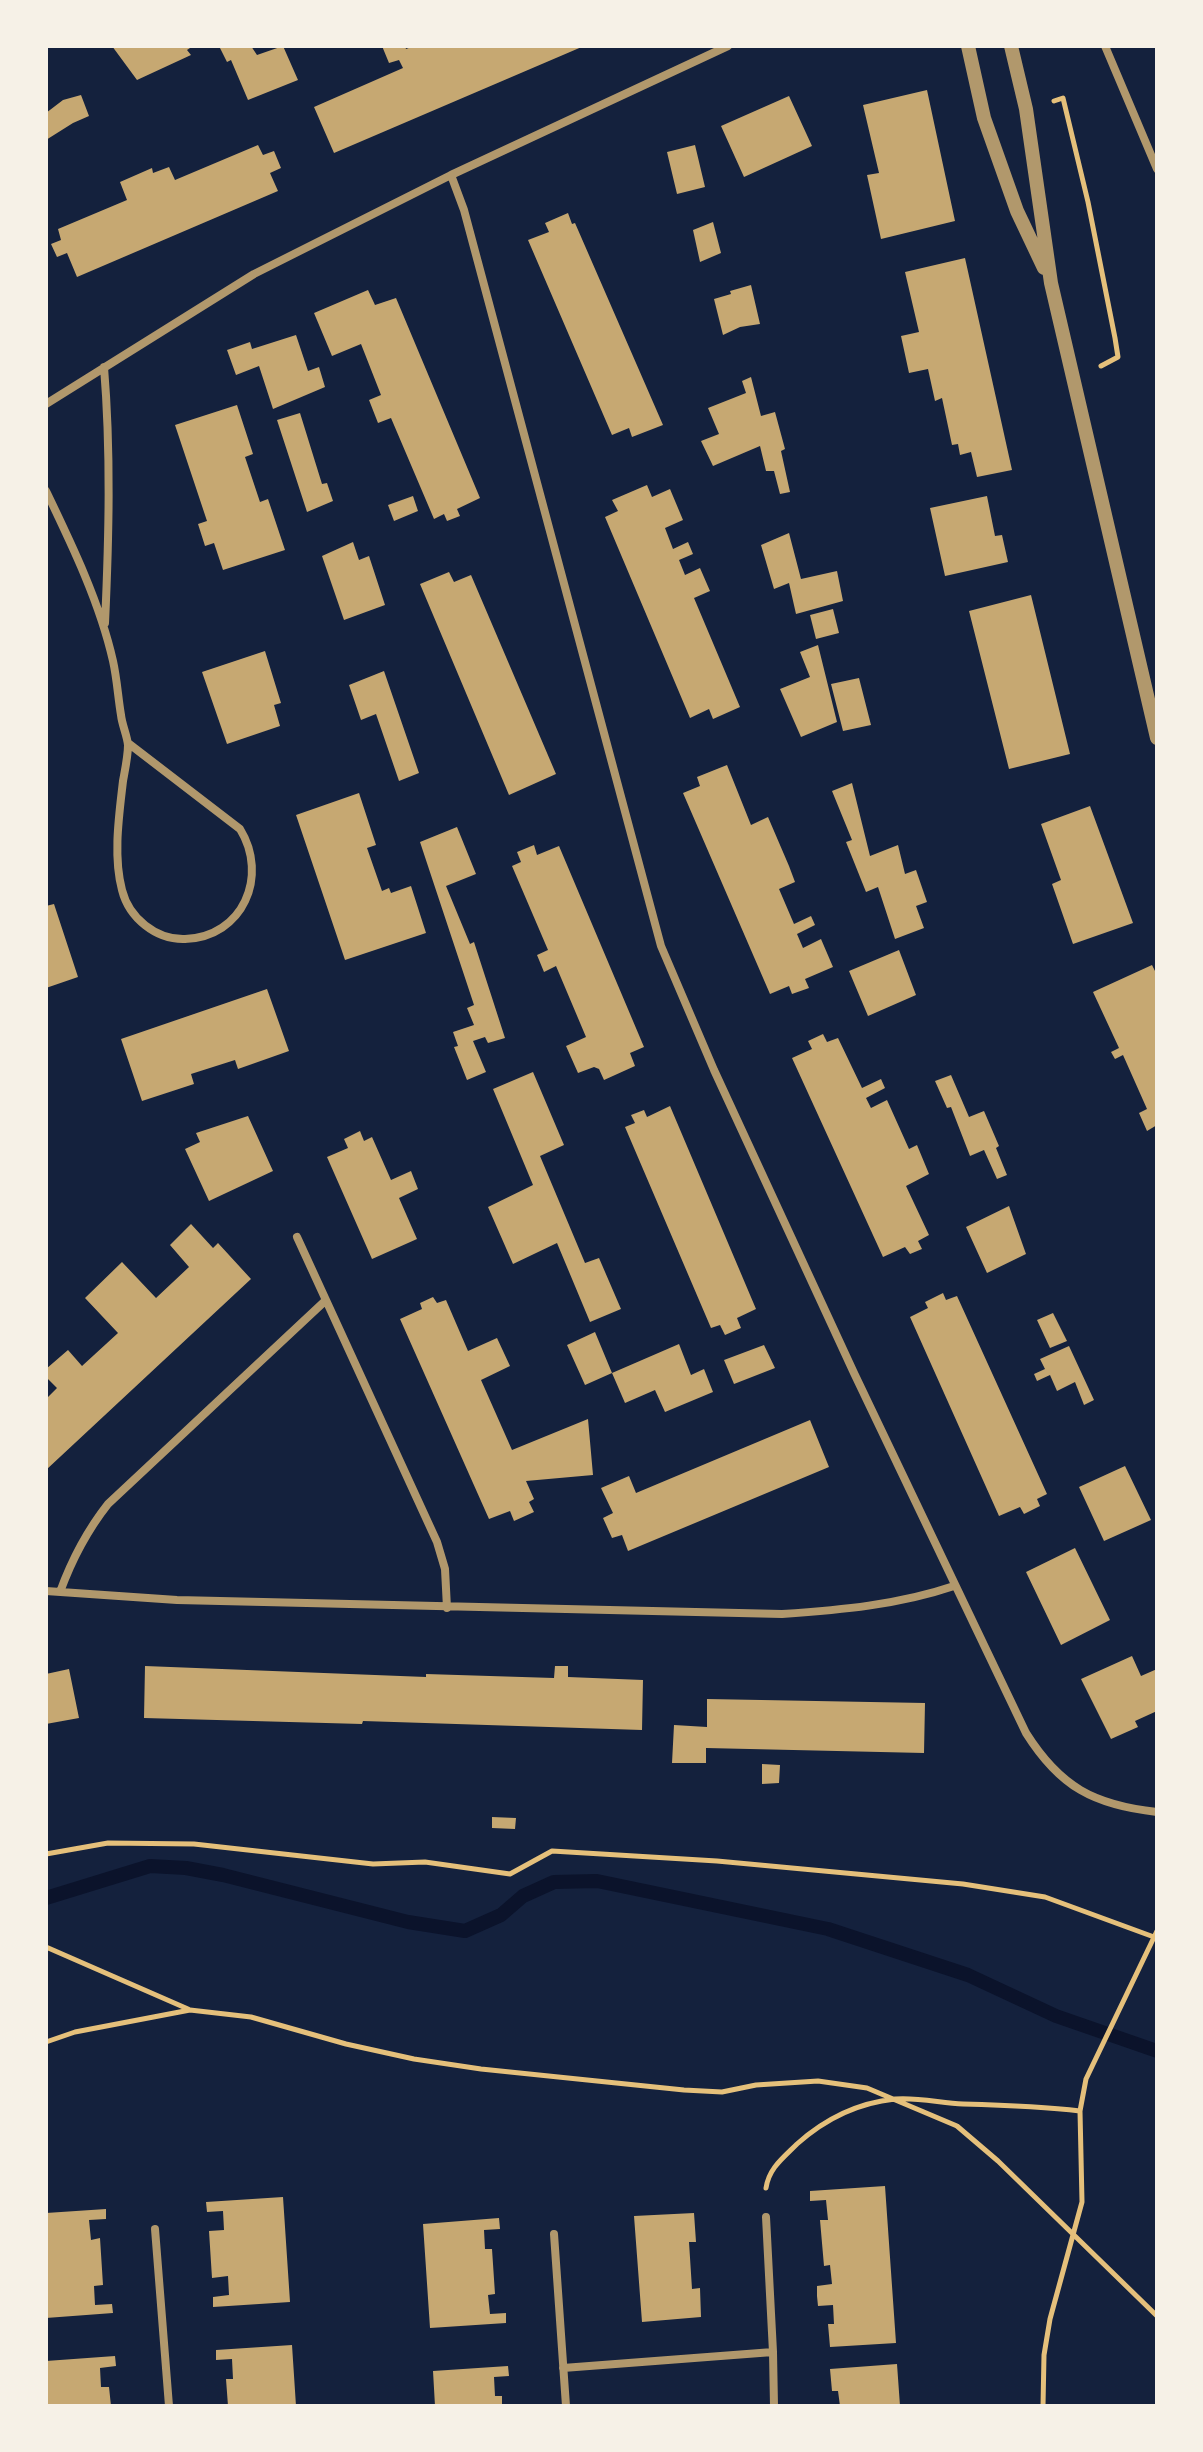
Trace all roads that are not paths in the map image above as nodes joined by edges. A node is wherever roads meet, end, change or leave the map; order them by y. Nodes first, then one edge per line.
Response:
1 (728, 46) edge
2 (968, 46) edge
3 (1011, 46) edge
4 (1105, 46) edge
5 (1157, 169) edge
6 (451, 175) junction
7 (1051, 283) junction
8 (104, 367) junction
9 (46, 404) edge
10 (46, 491) edge
11 (104, 628) junction
12 (1157, 738) edge
13 (128, 743) junction
14 (297, 1237) dead end
15 (325, 1301) junction
16 (954, 1586) junction
17 (46, 1591) edge
18 (60, 1592) junction
19 (447, 1608) junction
20 (1157, 1812) edge
21 (766, 2217) road end
22 (155, 2229) dead end
23 (554, 2234) dead end
24 (773, 2352) junction
25 (563, 2368) junction
26 (169, 2406) edge
27 (566, 2406) edge
28 (774, 2406) edge

1 - 6 street
2 - 7 street
3 - 7 street
4 - 5 street
6 - 8 street
6 - 16 street
7 - 12 street
8 - 9 street
8 - 11 street
10 - 11 street
11 - 13 street
13 - 13 street
14 - 15 street
15 - 18 street
15 - 19 street
16 - 19 street
16 - 20 street
17 - 18 street
18 - 19 street
21 - 24 street
22 - 26 street
23 - 25 street
24 - 25 street
24 - 28 street
25 - 27 street

